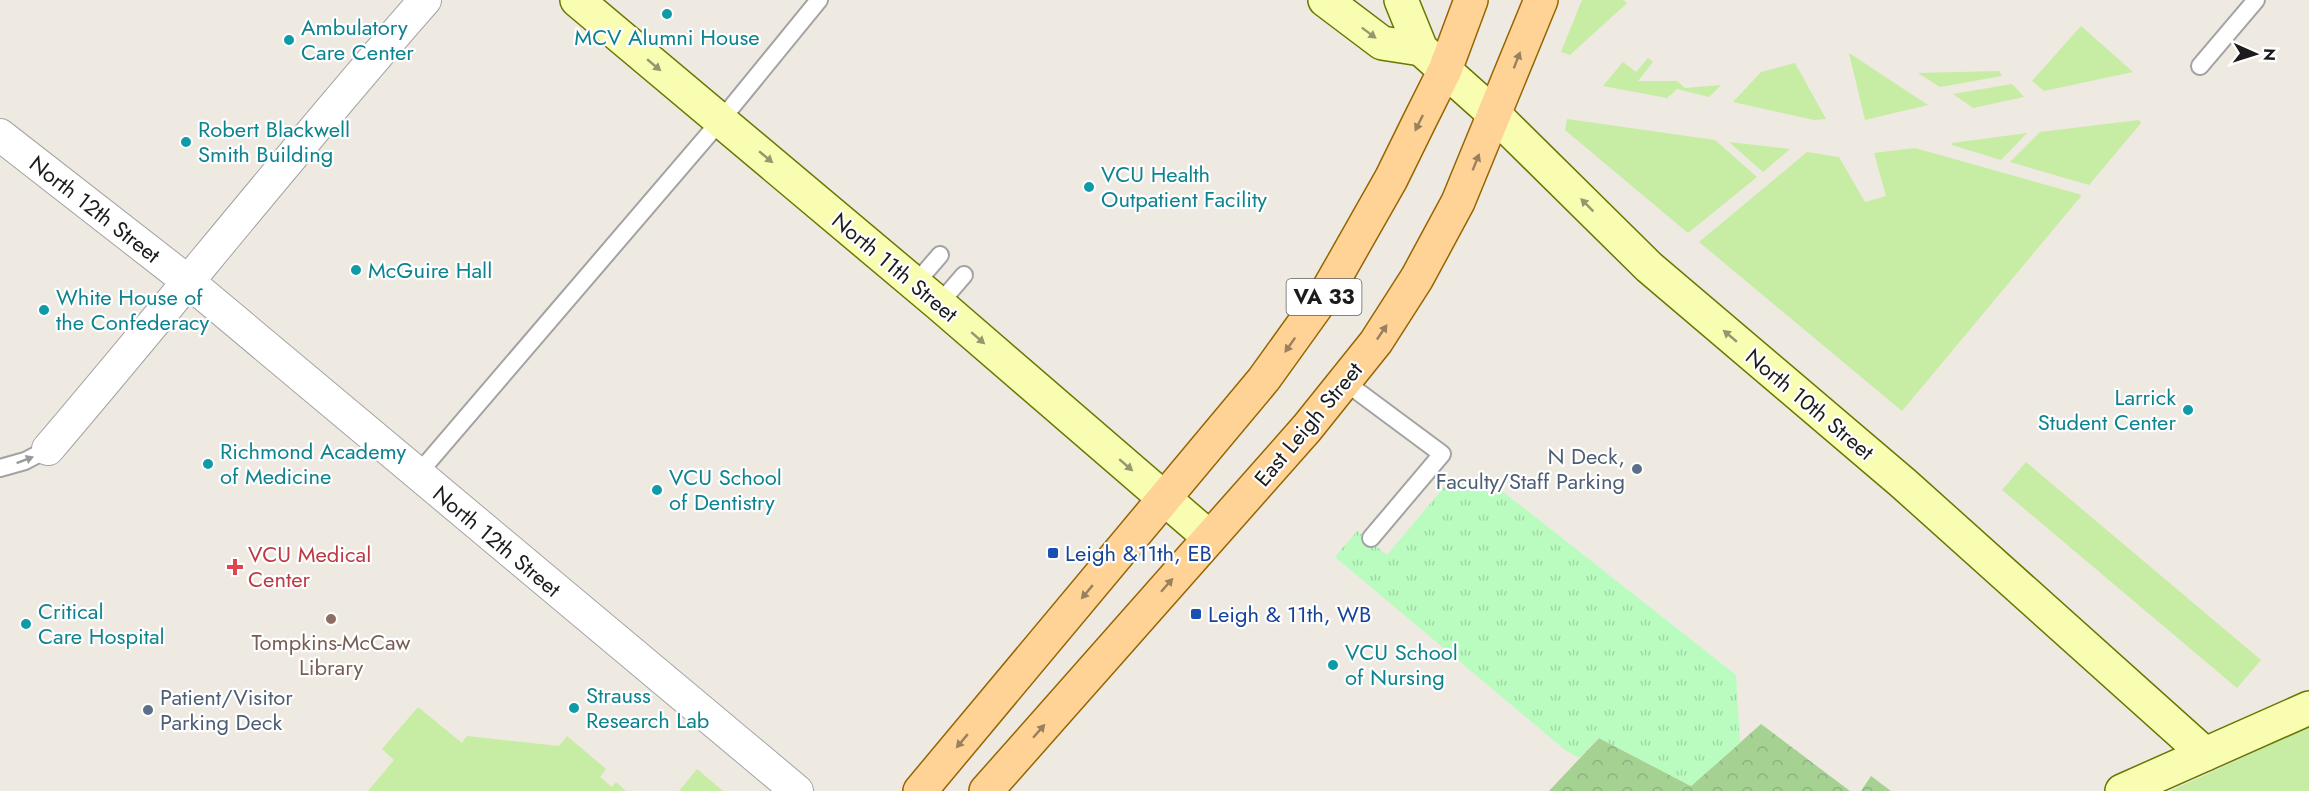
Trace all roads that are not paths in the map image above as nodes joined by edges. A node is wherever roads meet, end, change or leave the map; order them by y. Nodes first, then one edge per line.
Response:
1 (425, 0) edge
2 (577, 0) edge
3 (819, 0) edge
4 (1325, 0) edge
5 (1401, 0) edge
6 (1471, 0) edge
7 (1541, 0) edge
8 (2256, 0) edge
9 (1421, 49) junction
10 (2200, 66) dead end
11 (1445, 70) junction
12 (1496, 115) junction
13 (721, 120) junction
14 (0, 135) edge
15 (940, 255) dead end
16 (964, 274) dead end
17 (190, 282) junction
18 (927, 294) junction
19 (1345, 382) junction
20 (48, 449) joint
21 (0, 468) edge
22 (417, 475) junction
23 (1165, 498) junction
24 (1209, 537) junction
25 (1371, 538) dead end
26 (2309, 708) edge
27 (2205, 754) junction
28 (797, 791) edge
29 (920, 791) edge
30 (986, 791) edge
31 (2122, 791) edge

1 - 17 street
2 -> 13 street, North 11th Street
3 - 13 lane
4 -> 9 street
5 - 9 street, North 10th Street
6 - 11 main road, VA 33
12 -> 7 main road, East Leigh Street / VA 33
8 - 10 lane
9 - 11 street, North 10th Street
11 - 12 street, North 10th Street
11 -> 23 main road, VA 33
19 -> 12 main road, East Leigh Street / VA 33
27 -> 12 street, North 10th Street
13 -> 18 street, North 11th Street
13 - 22 lane
14 - 17 street, North 12th Street
15 - 18 lane
16 - 18 lane
17 - 20 street
17 - 22 street, North 12th Street
18 -> 23 street, North 11th Street
19 - 24 main road, East Leigh Street / VA 33
19 - 25 lane
21 -> 20 lane
22 - 28 street, North 12th Street
23 - 24 street, North 11th Street
23 -> 29 main road, VA 33
30 -> 24 main road, East Leigh Street / VA 33
26 - 27 street
27 - 31 street

